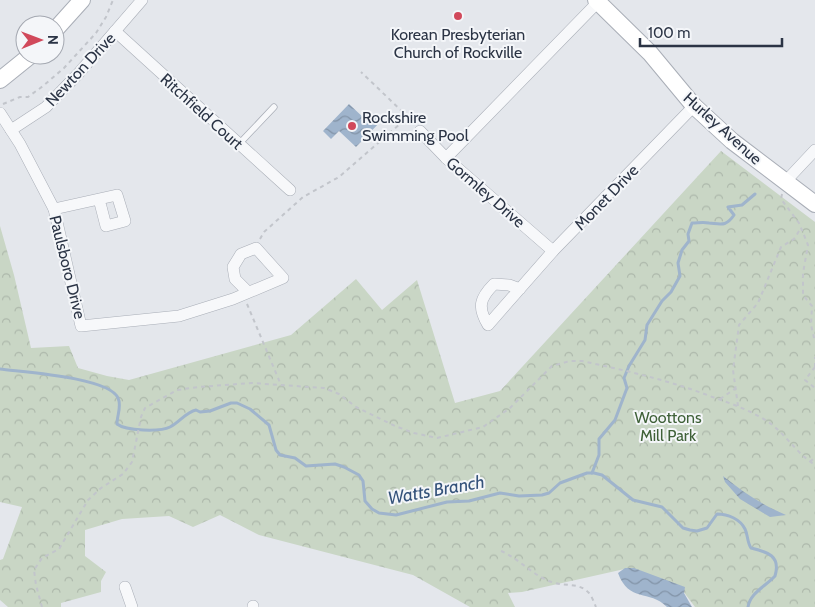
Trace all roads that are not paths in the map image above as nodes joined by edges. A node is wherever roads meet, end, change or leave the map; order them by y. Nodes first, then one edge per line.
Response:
1 (82, 0) edge
2 (142, 0) edge
3 (597, 1) edge
4 (65, 19) edge
5 (115, 31) junction
6 (19, 65) edge
7 (0, 80) edge
8 (694, 106) junction
9 (274, 107) dead end
10 (0, 113) edge
11 (11, 130) junction
12 (420, 131) dead end
13 (239, 144) junction
14 (815, 150) edge
15 (446, 158) junction
16 (785, 182) junction
17 (290, 190) dead end
18 (99, 199) dead end
19 (815, 204) edge
20 (54, 209) junction
21 (554, 251) junction
22 (520, 289) dead end
23 (246, 294) junction
24 (125, 587) dead end
25 (132, 607) edge

1 - 4 street
2 - 5 street, Newton Drive
3 - 8 street, Hurley Avenue
3 - 15 street
5 - 11 street, Newton Drive
5 - 13 street, Ritchfield Court
6 - 7 street
8 - 16 street, Hurley Avenue
8 - 21 street, Monet Drive
9 - 13 lane
10 - 11 street, Paulsboro Drive
11 - 20 street, Paulsboro Drive
12 - 15 street, Gormley Drive
13 - 17 street, Ritchfield Court
14 - 16 street
15 - 21 street, Gormley Drive
16 - 19 street, Hurley Avenue
18 - 20 street
20 - 23 street, Paulsboro Drive
21 - 22 street, Monet Drive
23 - 23 street, Paulsboro Drive
24 - 25 street

